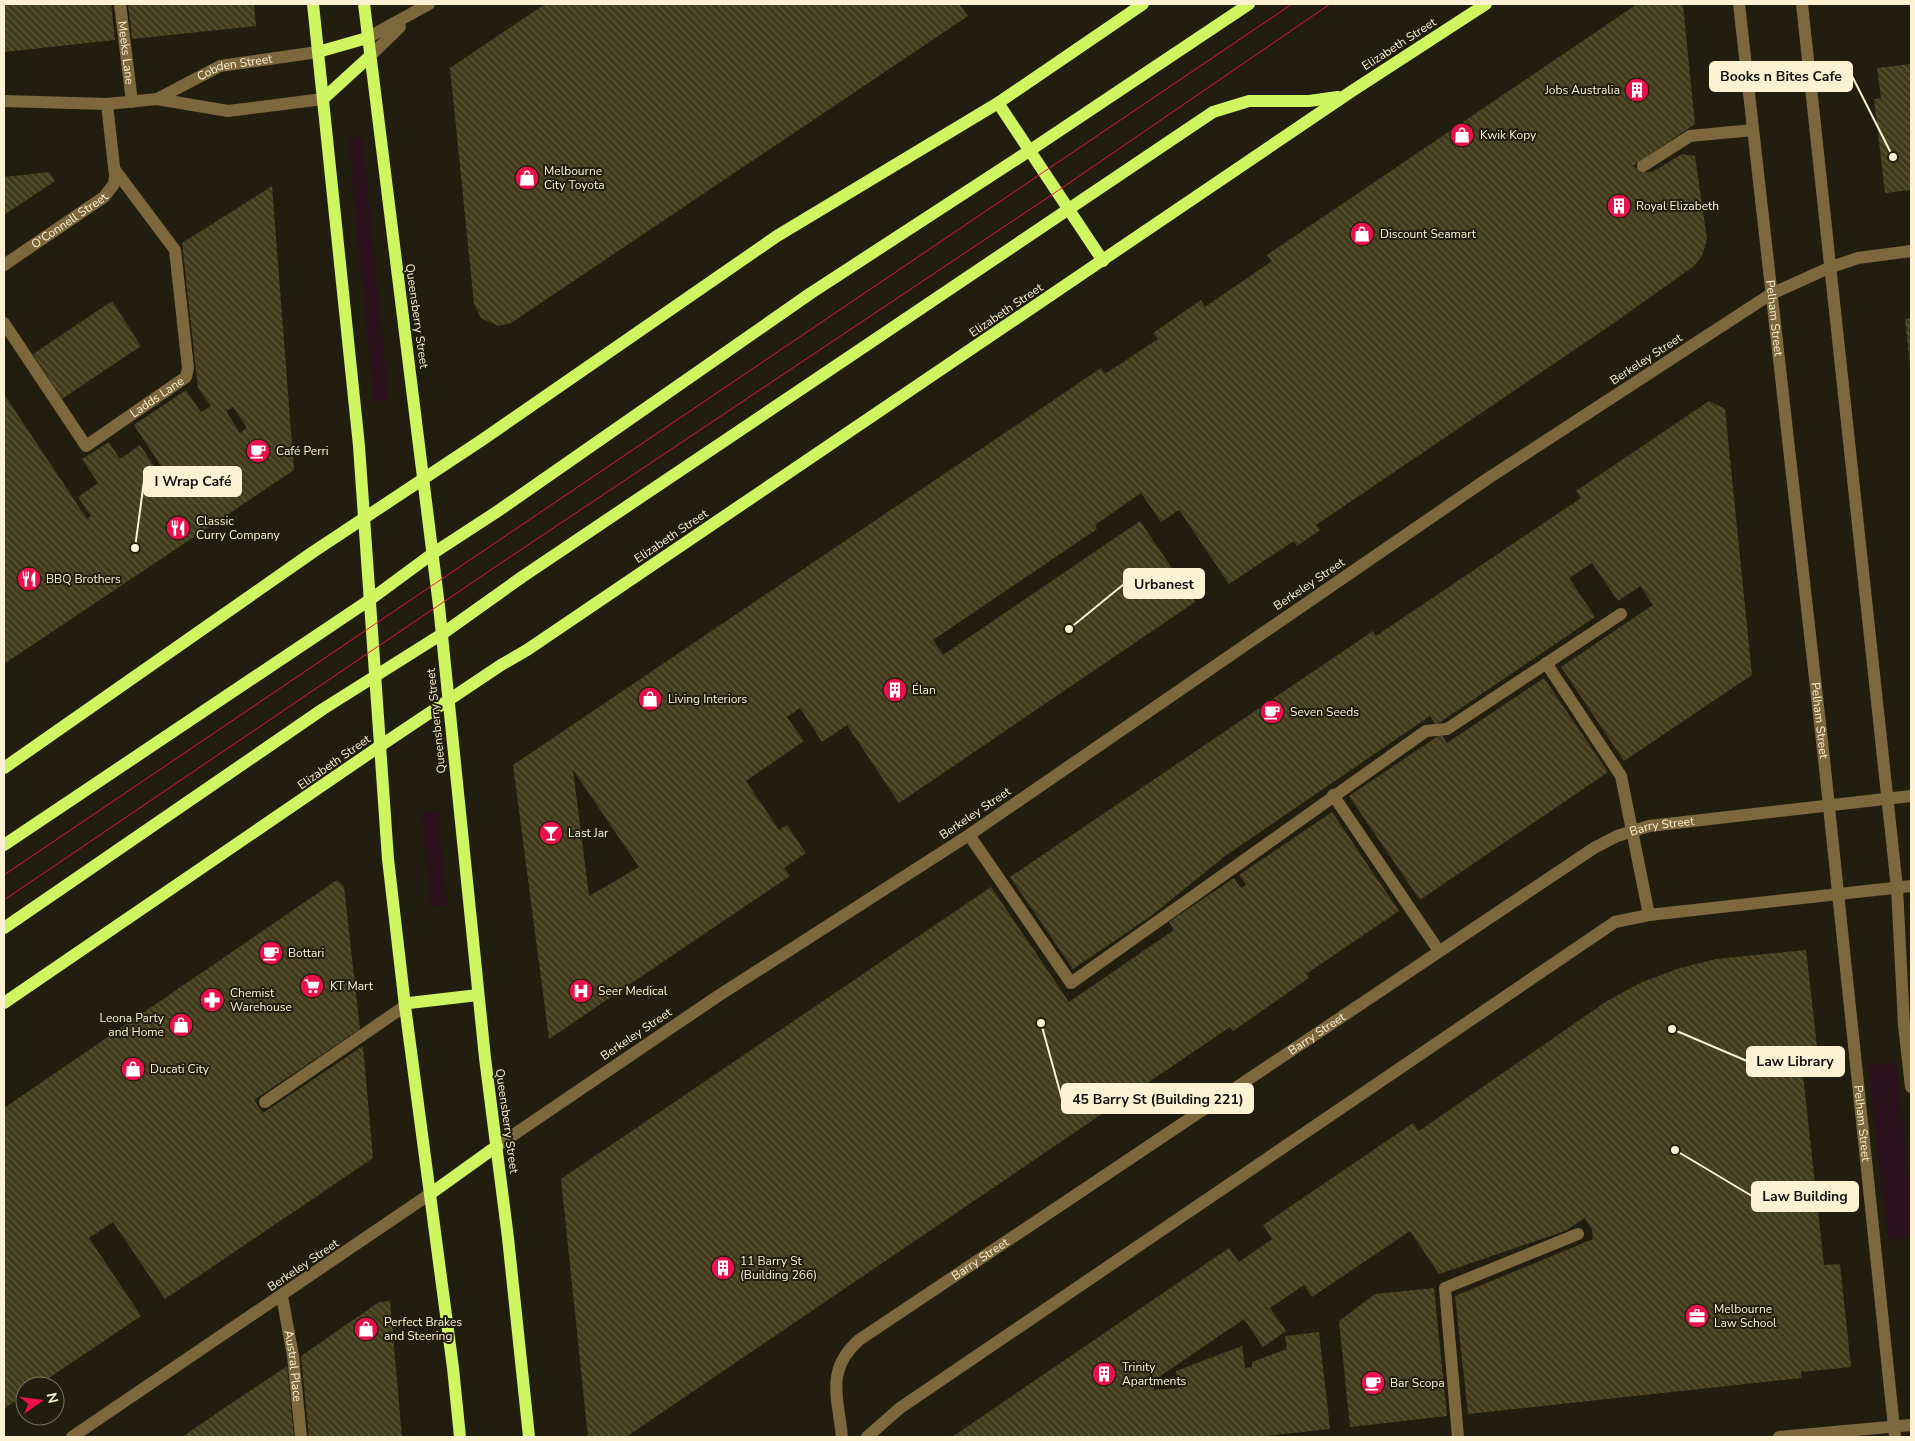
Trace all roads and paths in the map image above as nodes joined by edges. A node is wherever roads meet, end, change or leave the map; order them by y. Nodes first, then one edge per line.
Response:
1 (120, 4) edge
2 (313, 4) edge
3 (364, 4) edge
4 (429, 4) edge
5 (1143, 4) edge
6 (1249, 4) edge
7 (1486, 4) edge
8 (1739, 4) edge
9 (1802, 4) edge
10 (1232, 8) edge
11 (413, 14) junction
12 (367, 38) junction
13 (318, 52) junction
14 (369, 56) junction
15 (1352, 91) junction
16 (323, 99) junction
17 (157, 100) junction
18 (4, 101) edge
19 (132, 102) junction
20 (998, 102) junction
21 (107, 104) junction
22 (1754, 130) junction
23 (1029, 151) junction
24 (1643, 166) dead end
25 (115, 170) junction
26 (1069, 211) junction
27 (1911, 251) edge
28 (1102, 261) junction
29 (4, 265) edge
30 (1831, 267) junction
31 (1770, 294) junction
32 (4, 323) edge
33 (423, 477) junction
34 (365, 518) junction
35 (432, 554) junction
36 (371, 598) junction
37 (1621, 614) dead end
38 (442, 634) junction
39 (1546, 663) junction
40 (376, 675) junction
41 (448, 701) junction
42 (380, 746) junction
43 (4, 768) edge
44 (1332, 795) junction
45 (1911, 796) edge
46 (1887, 798) junction
47 (1828, 804) junction
48 (1633, 831) junction
49 (969, 835) junction
50 (4, 845) edge
51 (1911, 886) edge
52 (1897, 888) junction
53 (1838, 894) junction
54 (1649, 915) junction
55 (4, 928) edge
56 (1439, 951) junction
57 (478, 994) junction
58 (4, 1003) edge
59 (404, 1006) junction
60 (1911, 1087) edge
61 (266, 1102) dead end
62 (497, 1146) junction
63 (430, 1194) junction
64 (1578, 1234) dead end
65 (282, 1296) junction
66 (1911, 1425) edge
67 (1894, 1432) edge
68 (72, 1437) edge
69 (301, 1437) edge
70 (460, 1437) edge
71 (529, 1437) edge
72 (842, 1437) edge
73 (868, 1437) edge
74 (1458, 1437) edge
75 (1779, 1437) edge

1 - 19 street, Meeks Lane
2 - 13 main road
3 - 12 main road, Queensberry Street
4 - 11 street
5 - 20 main road
6 - 10 main road
7 - 15 main road, Elizabeth Street
8 - 22 street, Pelham Street
9 - 30 street
10 - 23 main road
11 - 12 street
11 - 14 street
12 - 13 main road
12 - 14 main road, Queensberry Street
13 - 16 main road
13 - 17 street, Cobden Street
14 - 16 main road
14 - 33 main road, Queensberry Street
15 - 26 main road, Elizabeth Street
15 - 28 main road, Elizabeth Street
16 - 17 street, Cobden Street
16 - 34 main road
17 - 19 street, Cobden Street
18 - 21 street, Cobden Street
19 - 21 street, Cobden Street
20 - 23 main road
20 - 33 main road
21 - 25 street, O'Connell Street
22 - 24 street
22 - 31 street, Pelham Street
23 - 26 main road
23 - 35 main road
25 - 29 street, O'Connell Street
25 - 32 street, Ladds Lane
26 - 28 main road
26 - 38 main road, Elizabeth Street
27 - 30 street, Berkeley Street
28 - 41 main road, Elizabeth Street
30 - 31 street, Berkeley Street
30 - 46 street
31 - 47 street, Pelham Street
31 - 49 street, Berkeley Street
33 - 34 main road
33 - 35 main road, Queensberry Street
34 - 36 main road
34 - 43 main road
35 - 36 main road
35 - 38 main road, Queensberry Street
36 - 40 main road
36 - 50 main road
37 - 39 street
38 - 40 main road, Elizabeth Street
38 - 41 main road, Queensberry Street
39 - 44 street
39 - 48 street
40 - 42 main road
40 - 55 main road, Elizabeth Street
41 - 42 main road, Elizabeth Street
41 - 57 main road, Queensberry Street
42 - 58 main road, Elizabeth Street
42 - 59 main road
44 - 49 street
44 - 56 street
45 - 46 street, Barry Street
46 - 47 street, Barry Street
46 - 52 street
47 - 48 street, Barry Street
47 - 53 street, Pelham Street
48 - 54 street
48 - 56 street, Barry Street
49 - 62 street, Berkeley Street
51 - 52 street
52 - 53 street
52 - 60 street
53 - 54 street
53 - 67 street, Pelham Street
54 - 73 street
56 - 72 street, Barry Street
57 - 59 main road
57 - 62 main road, Queensberry Street
59 - 61 street
59 - 63 main road
62 - 63 main road, Berkeley Street
62 - 71 main road, Queensberry Street
63 - 65 street, Berkeley Street
63 - 70 main road
64 - 74 street
65 - 68 street, Berkeley Street
65 - 69 street, Austral Place
66 - 67 street
67 - 75 street

